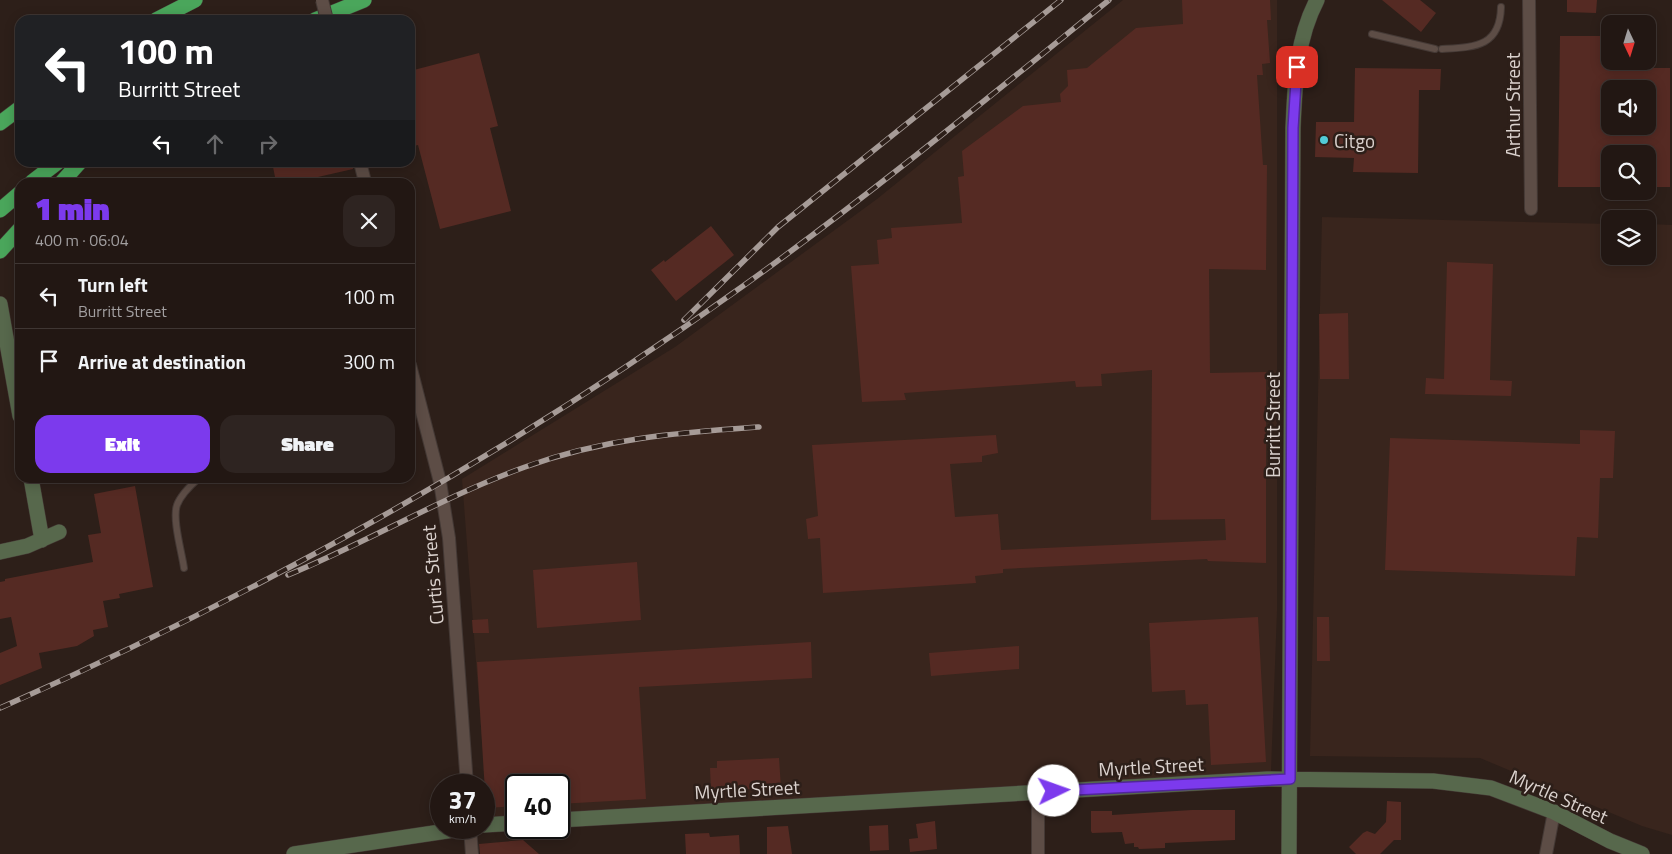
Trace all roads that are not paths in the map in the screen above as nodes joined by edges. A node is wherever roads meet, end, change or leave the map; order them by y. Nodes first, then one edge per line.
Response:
1 (195, 0) edge
2 (322, 0) edge
3 (364, 0) edge
4 (1317, 0) edge
5 (1530, 0) edge
6 (1501, 7) dead end
7 (166, 15) edge
8 (326, 15) edge
9 (327, 15) edge
10 (1372, 34) dead end
11 (15, 112) edge
12 (0, 123) edge
13 (52, 167) edge
14 (76, 167) edge
15 (37, 178) edge
16 (66, 178) edge
17 (15, 196) edge
18 (1531, 209) dead end
19 (0, 210) edge
20 (15, 234) edge
21 (0, 251) edge
22 (0, 304) edge
23 (415, 384) edge
24 (15, 388) edge
25 (32, 483) edge
26 (194, 483) edge
27 (59, 532) dead end
28 (42, 540) junction
29 (0, 552) edge
30 (184, 568) dead end
31 (467, 774) edge
32 (1290, 779) junction
33 (1038, 792) junction
34 (1554, 812) junction
35 (570, 819) edge
36 (430, 834) edge
37 (470, 839) edge
38 (294, 854) edge
39 (472, 854) edge
40 (1038, 854) edge
41 (1289, 854) edge
42 (1546, 854) edge
43 (1642, 854) edge

1 - 7 highway
2 - 8 street, bridge
3 - 9 highway
4 - 32 street, Burritt Street
5 - 18 street, Arthur Street
6 - 10 lane
11 - 12 highway
13 - 15 highway
14 - 16 highway
17 - 19 highway
20 - 21 highway
22 - 24 street
23 - 31 street, Curtis Street
25 - 28 street
26 - 30 lane
27 - 28 street
28 - 29 street
32 - 33 street, Myrtle Street
32 - 34 street, Myrtle Street
32 - 41 street, Burritt Street
33 - 35 street, Myrtle Street
33 - 40 street
34 - 42 street
34 - 43 street, Myrtle Street
36 - 38 street
37 - 39 street

